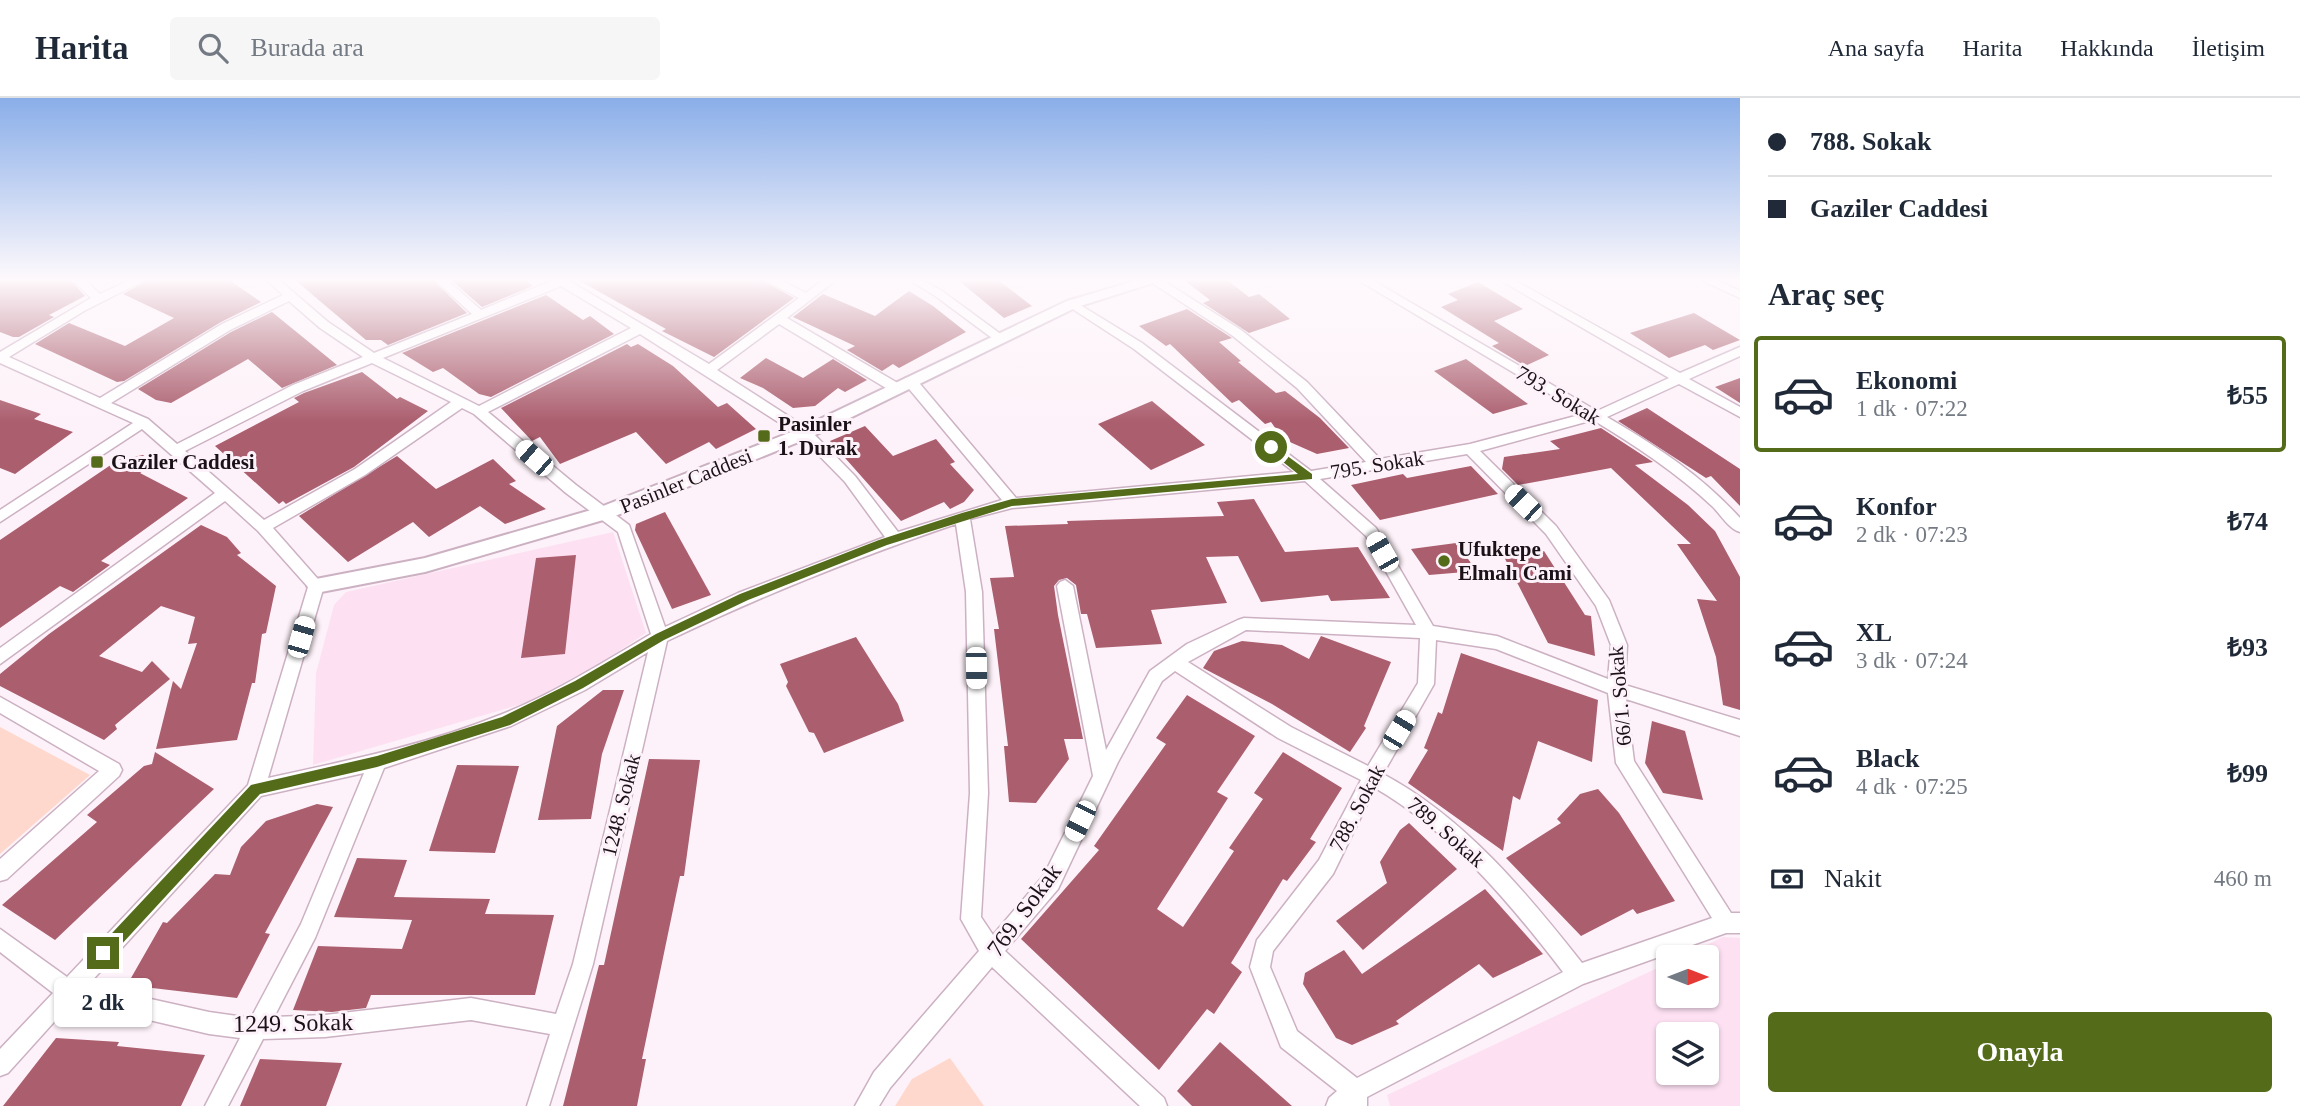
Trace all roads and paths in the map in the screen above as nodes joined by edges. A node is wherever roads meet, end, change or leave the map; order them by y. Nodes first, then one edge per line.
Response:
1 (54, 327) edge
2 (226, 327) edge
3 (327, 327) edge
4 (450, 327) edge
5 (636, 327) edge
6 (769, 327) edge
7 (795, 327) edge
8 (985, 327) edge
9 (1023, 327) edge
10 (1108, 327) edge
11 (1227, 327) edge
12 (1442, 327) edge
13 (1587, 327) edge
14 (639, 329) junction
15 (1000, 338) junction
16 (1740, 351) edge
17 (373, 358) junction
18 (2, 360) edge
19 (709, 370) junction
20 (1682, 380) junction
21 (903, 384) junction
22 (461, 402) junction
23 (101, 403) junction
24 (479, 411) junction
25 (1740, 413) edge
26 (1594, 415) junction
27 (143, 422) junction
28 (805, 433) junction
29 (1471, 449) junction
30 (176, 450) junction
31 (1377, 465) junction
32 (1308, 476) junction
33 (226, 493) junction
34 (1012, 503) junction
35 (604, 513) junction
36 (962, 516) junction
37 (0, 517) edge
38 (263, 527) junction
39 (1740, 527) edge
40 (896, 540) junction
41 (316, 586) junction
42 (1065, 586) dead end
43 (1428, 632) junction
44 (660, 637) junction
45 (0, 657) edge
46 (1175, 662) junction
47 (1616, 689) junction
48 (0, 704) edge
49 (1740, 728) edge
50 (377, 762) junction
51 (1102, 776) junction
52 (1372, 776) junction
53 (256, 789) junction
54 (0, 872) edge
55 (1733, 923) edge
56 (0, 939) edge
57 (993, 954) junction
58 (1577, 975) junction
59 (68, 991) junction
60 (563, 1026) junction
61 (255, 1029) junction
62 (0, 1065) edge
63 (1356, 1098) edge
64 (216, 1106) edge
65 (538, 1106) edge
66 (866, 1106) edge
67 (1156, 1106) edge
68 (1337, 1106) edge

1 - 18 street
2 - 23 street
3 - 17 street
4 - 17 street
5 - 14 street
6 - 19 street
7 - 21 street
8 - 15 street
9 - 15 street, Pasinler Caddesi
10 - 32 street
11 - 31 street
12 - 26 street, 793. Sokak
13 - 20 street
14 - 19 street
14 - 24 street
15 - 21 street, Pasinler Caddesi
16 - 20 street, 795. Sokak
17 - 22 street
17 - 30 street
18 - 23 street
19 - 28 street
20 - 25 street
20 - 26 street, 795. Sokak
21 - 28 street, Pasinler Caddesi
21 - 34 street
22 - 24 street
22 - 38 street
23 - 27 street
24 - 35 street
26 - 29 street, 795. Sokak
26 - 39 street, 793. Sokak
27 - 30 street
27 - 37 street
28 - 35 street, Pasinler Caddesi
28 - 40 street
29 - 31 street, 795. Sokak
29 - 47 street, 66/1. Sokak
30 - 33 street
31 - 32 street, 795. Sokak
32 - 34 street, 795. Sokak
32 - 43 street
33 - 38 street
33 - 45 street
34 - 36 street, 795. Sokak
35 - 41 street, Pasinler Caddesi
35 - 44 street
36 - 40 street, 795. Sokak
36 - 57 street
38 - 41 street
40 - 44 street, 795. Sokak
41 - 53 street
42 - 51 street
43 - 46 street, 769. Sokak
43 - 47 street, 769. Sokak
43 - 52 street, 788. Sokak
44 - 50 street, 795. Sokak
44 - 60 street, 1248. Sokak
46 - 51 street, 769. Sokak
46 - 52 street, 789. Sokak
47 - 49 street, 769. Sokak
47 - 55 street, 66/1. Sokak
48 - 54 street
50 - 53 street, 795. Sokak
50 - 61 street
51 - 57 street, 769. Sokak
52 - 58 street, 789. Sokak
52 - 63 street, 788. Sokak
53 - 59 street
55 - 58 street
56 - 59 street, 1249. Sokak
57 - 66 street, 769. Sokak
57 - 67 street
58 - 63 street
59 - 61 street, 1249. Sokak
59 - 62 street
60 - 61 street, 1249. Sokak
60 - 65 street, 1248. Sokak
61 - 64 street
63 - 68 street

